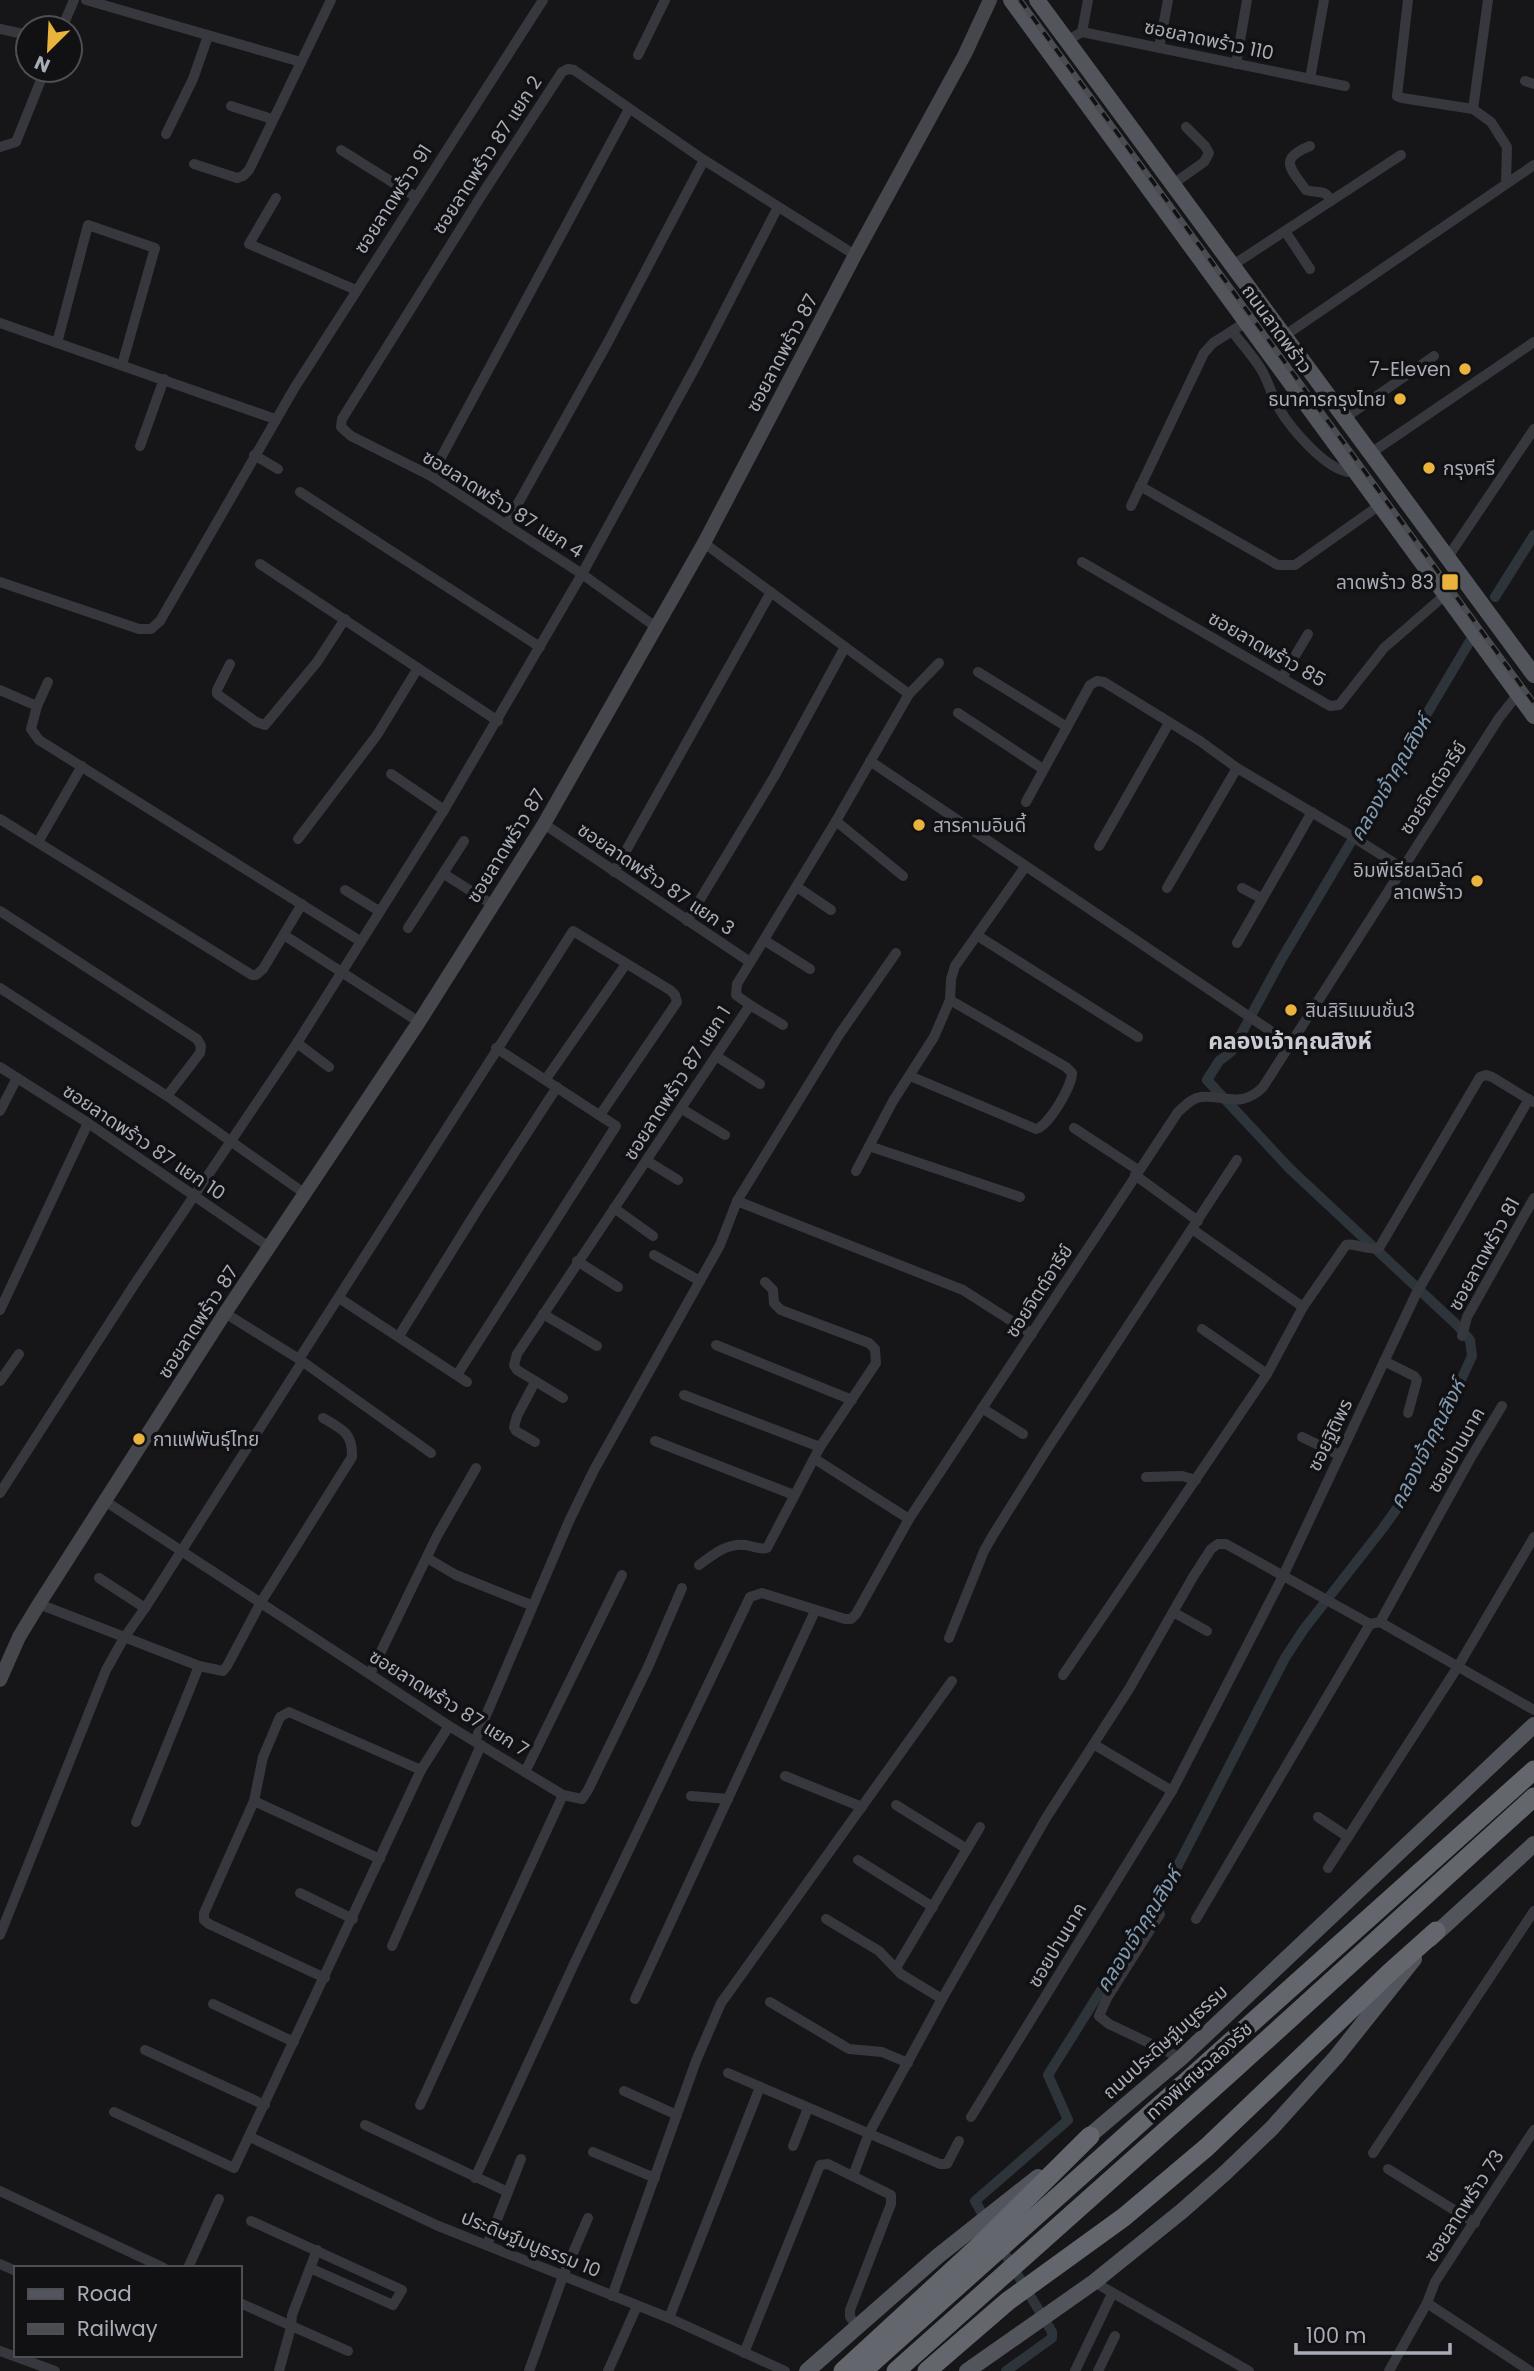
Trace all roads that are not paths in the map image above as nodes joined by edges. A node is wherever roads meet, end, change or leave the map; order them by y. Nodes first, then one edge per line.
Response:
1 (86, 0) edge
2 (331, 0) edge
3 (543, 0) edge
4 (665, 0) edge
5 (989, 0) edge
6 (1011, 0) edge
7 (1037, 0) edge
8 (1088, 0) edge
9 (1168, 0) edge
10 (1247, 0) edge
11 (1324, 0) edge
12 (1408, 0) edge
13 (1488, 0) edge
14 (1082, 32) junction
15 (208, 36) junction
16 (1068, 40) junction
17 (1159, 48) junction
18 (638, 55) dead end
19 (301, 62) junction
20 (1236, 64) junction
21 (1310, 79) junction
22 (39, 84) edge
23 (1345, 86) dead end
24 (231, 106) dead end
25 (629, 109) junction
26 (1473, 109) junction
27 (272, 119) junction
28 (1186, 127) dead end
29 (166, 134) dead end
30 (1310, 146) dead end
31 (0, 147) edge
32 (341, 150) dead end
33 (1401, 155) dead end
34 (704, 160) junction
35 (194, 164) dead end
36 (1534, 164) edge
37 (1506, 182) junction
38 (1173, 184) junction
39 (416, 197) junction
40 (276, 198) dead end
41 (1331, 201) junction
42 (778, 207) junction
43 (1285, 231) junction
44 (855, 255) junction
45 (1233, 265) junction
46 (1310, 269) dead end
47 (356, 290) junction
48 (1246, 322) junction
49 (0, 323) edge
50 (1232, 331) junction
51 (1284, 335) junction
52 (1534, 342) edge
53 (57, 343) junction
54 (1434, 356) dead end
55 (122, 365) junction
56 (164, 379) junction
57 (346, 412) joint
58 (1345, 418) junction
59 (275, 419) junction
60 (1534, 429) edge
61 (140, 446) dead end
62 (1371, 453) junction
63 (254, 456) junction
64 (278, 469) dead end
65 (1353, 469) junction
66 (431, 476) junction
67 (1140, 486) junction
68 (300, 492) dead end
69 (1380, 505) junction
70 (1131, 506) dead end
71 (506, 524) junction
72 (704, 543) junction
73 (1448, 557) junction
74 (1082, 562) dead end
75 (260, 564) dead end
76 (582, 574) junction
77 (0, 582) edge
78 (771, 592) junction
79 (1445, 595) junction
80 (345, 620) junction
81 (656, 627) junction
82 (1307, 634) dead end
83 (540, 647) junction
84 (845, 647) junction
85 (939, 663) dead end
86 (230, 664) dead end
87 (1532, 665) edge
88 (418, 668) junction
89 (978, 672) dead end
90 (1282, 678) junction
91 (48, 682) dead end
92 (0, 690) edge
93 (909, 694) junction
94 (1518, 694) junction
95 (37, 706) junction
96 (958, 713) dead end
97 (1534, 716) edge
98 (498, 721) junction
99 (1170, 723) junction
100 (1067, 727) junction
101 (870, 761) junction
102 (82, 766) junction
103 (1237, 768) junction
104 (1043, 769) junction
105 (391, 774) dead end
106 (1026, 802) dead end
107 (444, 810) junction
108 (1312, 812) junction
109 (0, 819) edge
110 (836, 821) junction
111 (544, 824) junction
112 (298, 839) dead end
113 (464, 841) dead end
114 (38, 842) junction
115 (1098, 846) dead end
116 (1025, 867) junction
117 (1402, 868) junction
118 (614, 872) junction
119 (444, 874) junction
120 (903, 876) dead end
121 (797, 887) junction
122 (1167, 888) dead end
123 (1241, 888) dead end
124 (345, 890) dead end
125 (1261, 898) junction
126 (302, 904) junction
127 (493, 905) junction
128 (831, 910) dead end
129 (0, 911) edge
130 (379, 911) junction
131 (687, 920) junction
132 (408, 928) dead end
133 (284, 935) junction
134 (978, 936) junction
135 (360, 940) junction
136 (764, 940) junction
137 (1237, 943) dead end
138 (896, 953) dead end
139 (750, 962) junction
140 (626, 964) junction
141 (810, 969) dead end
142 (341, 970) junction
143 (0, 988) edge
144 (950, 1000) junction
145 (750, 1005) junction
146 (419, 1022) junction
147 (783, 1026) dead end
148 (1138, 1037) dead end
149 (297, 1043) junction
150 (1290, 1044) junction
151 (496, 1048) junction
152 (716, 1056) junction
153 (0, 1067) edge
154 (329, 1067) dead end
155 (910, 1076) junction
156 (17, 1078) junction
157 (546, 1079) junction
158 (760, 1084) dead end
159 (557, 1087) junction
160 (167, 1097) junction
161 (1531, 1101) edge
162 (682, 1109) junction
163 (0, 1111) edge
164 (600, 1115) junction
165 (88, 1123) junction
166 (1074, 1128) dead end
167 (725, 1135) dead end
168 (230, 1142) junction
169 (869, 1146) junction
170 (1237, 1160) dead end
171 (647, 1161) junction
172 (856, 1171) dead end
173 (1136, 1173) junction
174 (678, 1180) dead end
175 (303, 1193) junction
176 (194, 1197) junction
177 (1020, 1197) dead end
178 (1534, 1199) edge
179 (737, 1201) junction
180 (614, 1208) junction
181 (1195, 1225) junction
182 (653, 1236) dead end
183 (269, 1247) junction
184 (654, 1255) dead end
185 (578, 1261) junction
186 (700, 1282) junction
187 (765, 1282) dead end
188 (618, 1287) dead end
189 (339, 1298) junction
190 (1303, 1307) junction
191 (0, 1310) edge
192 (225, 1313) junction
193 (543, 1314) junction
194 (1202, 1329) dead end
195 (1463, 1331) dead end
196 (1032, 1334) junction
197 (399, 1336) junction
198 (716, 1345) dead end
199 (597, 1346) dead end
200 (19, 1354) dead end
201 (301, 1361) junction
202 (1384, 1361) junction
203 (1267, 1374) junction
204 (457, 1375) junction
205 (0, 1381) edge
206 (467, 1382) dead end
207 (535, 1382) junction
208 (684, 1395) dead end
209 (564, 1398) dead end
210 (852, 1400) junction
211 (1502, 1406) dead end
212 (982, 1408) junction
213 (1408, 1413) dead end
214 (323, 1418) dead end
215 (1023, 1434) dead end
216 (1302, 1437) dead end
217 (654, 1441) dead end
218 (535, 1442) dead end
219 (820, 1447) junction
220 (431, 1453) dead end
221 (1339, 1455) junction
222 (815, 1459) junction
223 (476, 1468) dead end
224 (1146, 1477) dead end
225 (1196, 1480) junction
226 (0, 1493) edge
227 (794, 1495) junction
228 (105, 1501) junction
229 (909, 1519) junction
230 (1534, 1537) edge
231 (181, 1550) junction
232 (427, 1558) junction
233 (699, 1565) dead end
234 (622, 1575) dead end
235 (1283, 1576) junction
236 (99, 1578) dead end
237 (682, 1588) dead end
238 (261, 1602) junction
239 (40, 1604) junction
240 (531, 1605) junction
241 (145, 1608) junction
242 (815, 1611) junction
243 (1173, 1612) junction
244 (1375, 1623) junction
245 (1207, 1631) dead end
246 (124, 1638) junction
247 (949, 1638) dead end
248 (199, 1667) junction
249 (1457, 1668) junction
250 (370, 1674) junction
251 (1063, 1675) dead end
252 (0, 1680) edge
253 (952, 1681) dead end
254 (1534, 1710) edge
255 (1534, 1720) edge
256 (1534, 1725) edge
257 (449, 1726) junction
258 (1516, 1741) junction
259 (478, 1743) junction
260 (1095, 1745) junction
261 (421, 1770) junction
262 (1534, 1770) edge
263 (525, 1772) junction
264 (785, 1776) dead end
265 (1172, 1791) junction
266 (563, 1795) junction
267 (691, 1796) dead end
268 (1534, 1797) edge
269 (728, 1799) junction
270 (254, 1801) junction
271 (896, 1805) dead end
272 (862, 1807) junction
273 (1318, 1818) dead end
274 (136, 1822) dead end
275 (980, 1828) dead end
276 (1348, 1836) junction
277 (1534, 1844) edge
278 (967, 1849) junction
279 (380, 1859) junction
280 (858, 1860) dead end
281 (1328, 1868) dead end
282 (300, 1893) dead end
283 (933, 1907) junction
284 (1534, 1911) edge
285 (1160, 1914) dead end
286 (353, 1919) junction
287 (826, 1919) dead end
288 (1196, 1919) dead end
289 (1436, 1931) junction
290 (0, 1935) edge
291 (392, 1946) dead end
292 (896, 1968) junction
293 (324, 1978) junction
294 (635, 1999) dead end
295 (942, 1999) junction
296 (770, 2002) dead end
297 (213, 2004) dead end
298 (294, 2042) junction
299 (145, 2050) dead end
300 (1181, 2058) junction
301 (908, 2063) junction
302 (728, 2073) dead end
303 (760, 2087) junction
304 (624, 2091) dead end
305 (265, 2105) junction
306 (420, 2105) dead end
307 (808, 2108) junction
308 (114, 2112) dead end
309 (677, 2115) junction
310 (971, 2117) dead end
311 (365, 2125) dead end
312 (1534, 2130) edge
313 (869, 2133) junction
314 (1090, 2136) joint
315 (250, 2137) junction
316 (959, 2141) dead end
317 (793, 2146) dead end
318 (593, 2152) dead end
319 (1373, 2153) dead end
320 (521, 2158) dead end
321 (1388, 2169) dead end
322 (853, 2176) junction
323 (475, 2178) junction
324 (655, 2178) junction
325 (0, 2191) edge
326 (508, 2192) junction
327 (219, 2199) dead end
328 (589, 2218) dead end
329 (251, 2221) dead end
330 (990, 2222) junction
331 (1475, 2223) junction
332 (487, 2245) junction
333 (317, 2250) junction
334 (145, 2264) edge
335 (189, 2266) edge
336 (310, 2267) junction
337 (564, 2276) junction
338 (1094, 2282) junction
339 (1112, 2294) junction
340 (612, 2296) junction
341 (1427, 2303) junction
342 (242, 2304) edge
343 (637, 2306) junction
344 (670, 2318) junction
345 (291, 2326) junction
346 (857, 2326) junction
347 (1115, 2336) dead end
348 (348, 2351) dead end
349 (744, 2353) junction
350 (16, 2357) edge
351 (1230, 2360) junction
352 (55, 2371) edge
353 (279, 2371) edge
354 (529, 2371) edge
355 (608, 2371) edge
356 (785, 2371) edge
357 (807, 2371) edge
358 (843, 2371) edge
359 (863, 2371) edge
360 (896, 2371) edge
361 (927, 2371) edge
362 (967, 2371) edge
363 (1075, 2371) edge
364 (1098, 2371) edge
365 (1224, 2371) edge
366 (1249, 2371) edge
367 (1389, 2371) edge
368 (1530, 2371) edge

1 - 15 street
2 - 19 street
3 - 39 street, ซอยลาดพร้าว 91
4 - 18 street
5 - 44 street, ซอยลาดพร้าว 87
6 - 48 main road, ถนนลาดพร้าว
7 - 16 main road, ถนนลาดพร้าว
8 - 14 street
9 - 17 street
10 - 20 street
11 - 21 street
12 - 26 street
13 - 26 street
14 - 16 street
14 - 17 street, ซอยลาดพร้าว 110
15 - 19 street
15 - 29 street
16 - 38 main road, ถนนลาดพร้าว
17 - 20 street, ซอยลาดพร้าว 110
19 - 27 street
20 - 21 street, ซอยลาดพร้าว 110
21 - 23 street, ซอยลาดพร้าว 110
22 - 31 street
24 - 27 street
25 - 34 street, ซอยลาดพร้าว 87 แยก 2
25 - 57 street, ซอยลาดพร้าว 87 แยก 2
25 - 66 street
26 - 37 street
27 - 35 street
28 - 38 street
30 - 41 street
32 - 39 street
33 - 41 street
34 - 42 street, ซอยลาดพร้าว 87 แยก 2
34 - 71 street
36 - 37 street
37 - 51 street
38 - 45 main road, ถนนลาดพร้าว
39 - 47 street, ซอยลาดพร้าว 91
40 - 47 street
41 - 43 street
42 - 44 street, ซอยลาดพร้าว 87 แยก 2
42 - 76 street
43 - 45 street
43 - 46 street
44 - 72 street, ซอยลาดพร้าว 87
45 - 51 main road, ถนนลาดพร้าว
47 - 59 street, ซอยลาดพร้าว 91
48 - 50 street
48 - 65 main road, ถนนลาดพร้าว
49 - 53 street
50 - 65 street
50 - 67 street
51 - 58 main road, ถนนลาดพร้าว
52 - 62 street
53 - 55 street
53 - 55 street
54 - 58 street
55 - 56 street
56 - 59 street
56 - 61 street
57 - 66 street, ซอยลาดพร้าว 87 แยก 4
58 - 62 main road, ถนนลาดพร้าว
59 - 63 street, ซอยลาดพร้าว 91
60 - 73 street
62 - 73 main road, ถนนลาดพร้าว
63 - 64 street
63 - 77 street, ซอยลาดพร้าว 91
65 - 69 main road, ถนนลาดพร้าว
66 - 71 street, ซอยลาดพร้าว 87 แยก 4
67 - 69 street
67 - 70 street
68 - 83 street
69 - 79 main road, ถนนลาดพร้าว
71 - 76 street, ซอยลาดพร้าว 87 แยก 4
72 - 78 street
72 - 81 street, ซอยลาดพร้าว 87
73 - 87 main road, ถนนลาดพร้าว
74 - 90 street, ซอยลาดพร้าว 85
75 - 80 street
76 - 81 street, ซอยลาดพร้าว 87 แยก 4
76 - 83 street
78 - 84 street
78 - 118 street
79 - 90 street, ซอยลาดพร้าว 85
79 - 94 main road, ถนนลาดพร้าว
80 - 86 street
80 - 88 street
81 - 111 street, ซอยลาดพร้าว 87
82 - 90 street
83 - 98 street
84 - 93 street
84 - 131 street
85 - 93 street, ซอยลาดพร้าว 87 แยก 1
88 - 98 street
88 - 112 street
89 - 100 street
91 - 95 street
92 - 95 street
93 - 101 street, ซอยลาดพร้าว 87 แยก 1
94 - 97 main road, ถนนลาดพร้าว
94 - 117 street, ซอยจิตต์อารีย์
95 - 102 street
96 - 104 street
98 - 107 street
99 - 100 street
99 - 103 street
99 - 115 street
100 - 104 street
101 - 110 street, ซอยลาดพร้าว 87 แยก 1
101 - 116 street
102 - 114 street
102 - 126 street
103 - 108 street
103 - 122 street
104 - 106 street
105 - 107 street
107 - 130 street
108 - 117 street
108 - 125 street
109 - 114 street
110 - 120 street
110 - 121 street, ซอยลาดพร้าว 87 แยก 1
111 - 118 street, ซอยลาดพร้าว 87 แยก 3
111 - 127 street, ซอยลาดพร้าว 87
113 - 119 street
114 - 133 street
116 - 134 street
116 - 150 street
117 - 150 street, ซอยจิตต์อารีย์
118 - 131 street, ซอยลาดพร้าว 87 แยก 3
119 - 127 street
119 - 132 street
121 - 128 street
121 - 136 street, ซอยลาดพร้าว 87 แยก 1
123 - 125 street
124 - 130 street
125 - 137 street
126 - 133 street
126 - 135 street
127 - 146 street, ซอยลาดพร้าว 87
129 - 160 street
130 - 135 street
131 - 139 street, ซอยลาดพร้าว 87 แยก 3
133 - 142 street
134 - 144 street
134 - 148 street
135 - 142 street
136 - 139 street, ซอยลาดพร้าว 87 แยก 1
136 - 141 street
138 - 179 street
139 - 145 street, ซอยลาดพร้าว 87 แยก 1
140 - 151 street
140 - 157 street
140 - 164 street
142 - 146 street
142 - 149 street
143 - 160 street
144 - 155 street
144 - 155 street
145 - 147 street
145 - 152 street, ซอยลาดพร้าว 87 แยก 1
146 - 175 street, ซอยลาดพร้าว 87
149 - 154 street
149 - 168 street
150 - 173 street, ซอยจิตต์อารีย์
151 - 157 street
151 - 189 street
152 - 158 street
152 - 162 street, ซอยลาดพร้าว 87 แยก 1
153 - 156 street, ซอยลาดพร้าว 87 แยก 10
155 - 169 street
156 - 163 street
156 - 165 street, ซอยลาดพร้าว 87 แยก 10
157 - 159 street
159 - 164 street
159 - 197 street
160 - 168 street
161 - 190 street, ซอยฐิติพร
161 - 202 street, ซอยฐิติพร
162 - 167 street
162 - 171 street, ซอยลาดพร้าว 87 แยก 1
164 - 204 street
165 - 176 street, ซอยลาดพร้าว 87 แยก 10
165 - 191 street
166 - 173 street
168 - 175 street
168 - 176 street
169 - 172 street
169 - 177 street
170 - 181 street
171 - 174 street
171 - 180 street, ซอยลาดพร้าว 87 แยก 1
173 - 181 street
173 - 196 street, ซอยจิตต์อารีย์
175 - 183 street, ซอยลาดพร้าว 87
176 - 183 street, ซอยลาดพร้าว 87 แยก 10
176 - 226 street
178 - 195 street, ซอยลาดพร้าว 81
179 - 186 street
179 - 196 street
180 - 182 street
180 - 185 street, ซอยลาดพร้าว 87 แยก 1
181 - 190 street
181 - 247 street
183 - 192 street, ซอยลาดพร้าว 87
184 - 186 street
185 - 188 street
185 - 193 street, ซอยลาดพร้าว 87 แยก 1
186 - 240 street
187 - 210 street
189 - 197 street
189 - 201 street
190 - 203 street, ซอยฐิติพร
192 - 201 street
192 - 228 street, ซอยลาดพร้าว 87
193 - 199 street
193 - 207 street, ซอยลาดพร้าว 87 แยก 1
194 - 203 street
196 - 212 street, ซอยจิตต์อารีย์
197 - 204 street
198 - 210 street
200 - 205 street
201 - 220 street
201 - 231 street
202 - 213 street
202 - 221 street, ซอยฐิติพร
203 - 225 street, ซอยฐิติพร
204 - 206 street
207 - 209 street, ซอยลาดพร้าว 87 แยก 1
207 - 218 street
208 - 219 street
210 - 219 street
211 - 244 street, ซอยปานนาค
212 - 215 street
212 - 229 street, ซอยจิตต์อารีย์
214 - 238 street
216 - 221 street
217 - 227 street
219 - 222 street
221 - 235 street, ซอยฐิติพร
222 - 227 street
222 - 229 street
223 - 232 street
224 - 225 street
225 - 251 street, ซอยฐิติพร
227 - 233 street
228 - 231 street, ซอยลาดพร้าว 87 แยก 7
228 - 239 street, ซอยลาดพร้าว 87
229 - 242 street, ซอยจิตต์อารีย์
230 - 249 street
231 - 238 street, ซอยลาดพร้าว 87 แยก 7
231 - 241 street
232 - 240 street
232 - 250 street
234 - 263 street
235 - 243 street
235 - 244 street
235 - 265 street, ซอยฐิติพร
236 - 241 street
237 - 266 street
238 - 248 street
238 - 250 street, ซอยลาดพร้าว 87 แยก 7
239 - 246 street
239 - 252 street, ซอยลาดพร้าว 87
240 - 259 street
241 - 246 street
242 - 269 street
242 - 323 street
243 - 245 street
243 - 260 street
244 - 249 street
244 - 288 street, ซอยปานนาค
246 - 248 street
246 - 290 street
248 - 274 street
249 - 254 street
249 - 276 street
250 - 257 street, ซอยลาดพร้าว 87 แยก 7
253 - 272 street
255 - 258 main road
256 - 258 main road, ถนนประดิษฐ์มนูธรรม
257 - 259 street, ซอยลาดพร้าว 87 แยก 7
257 - 261 street
258 - 300 main road, ถนนประดิษฐ์มนูธรรม
259 - 263 street, ซอยลาดพร้าว 87 แยก 7
259 - 291 street
260 - 265 street
260 - 295 street
261 - 270 street
261 - 279 street
262 - 359 highway, ทางพิเศษฉลองรัช
263 - 266 street, ซอยลาดพร้าว 87 แยก 7
264 - 272 street
265 - 310 street, ซอยปานนาค
266 - 306 street
267 - 269 street
268 - 360 highway, ทางพิเศษฉลองรัช
269 - 294 street
270 - 279 street
270 - 293 street
271 - 278 street
272 - 309 street
273 - 276 street
275 - 278 street
276 - 281 street
277 - 289 main road
278 - 283 street
279 - 286 street
280 - 283 street
282 - 286 street
283 - 292 street
284 - 319 street
285 - 300 street
286 - 293 street
287 - 292 street
289 - 338 main road
289 - 361 highway
292 - 295 street
293 - 298 street
295 - 301 street
296 - 301 street
297 - 298 street
298 - 305 street
299 - 305 street
300 - 314 main road, ถนนประดิษฐ์มนูธรรม
301 - 313 street
302 - 303 street
303 - 307 street
303 - 344 street
304 - 309 street
305 - 315 street
307 - 313 street
307 - 317 street
308 - 315 street
309 - 324 street
311 - 323 street
312 - 331 street, ซอยลาดพร้าว 73
313 - 316 street
313 - 322 street
314 - 330 highway
315 - 332 street, ประดิษฐ์มนูธรรม 10
318 - 324 street
320 - 326 street
321 - 331 street
322 - 346 street
322 - 349 street
323 - 326 street
324 - 340 street
325 - 334 street
326 - 332 street
327 - 335 street
328 - 337 street
329 - 333 street
330 - 346 main road
330 - 358 highway
331 - 341 street, ซอยลาดพร้าว 73
332 - 337 street, ประดิษฐ์มนูธรรม 10
333 - 336 street
333 - 336 street
336 - 345 street
337 - 340 street, ประดิษฐ์มนูธรรม 10
337 - 354 street
338 - 339 street
338 - 362 main road
339 - 351 street
339 - 363 street
340 - 343 street, ประดิษฐ์มนูธรรม 10
341 - 367 street, ซอยลาดพร้าว 73
341 - 368 street
342 - 345 street
343 - 344 street, ประดิษฐ์มนูธรรม 10
343 - 355 street
344 - 349 street, ประดิษฐ์มนูธรรม 10
345 - 348 street
345 - 353 street
346 - 357 main road
347 - 364 street
349 - 356 street, ประดิษฐ์มนูธรรม 10
350 - 352 street
351 - 365 street
351 - 366 street

